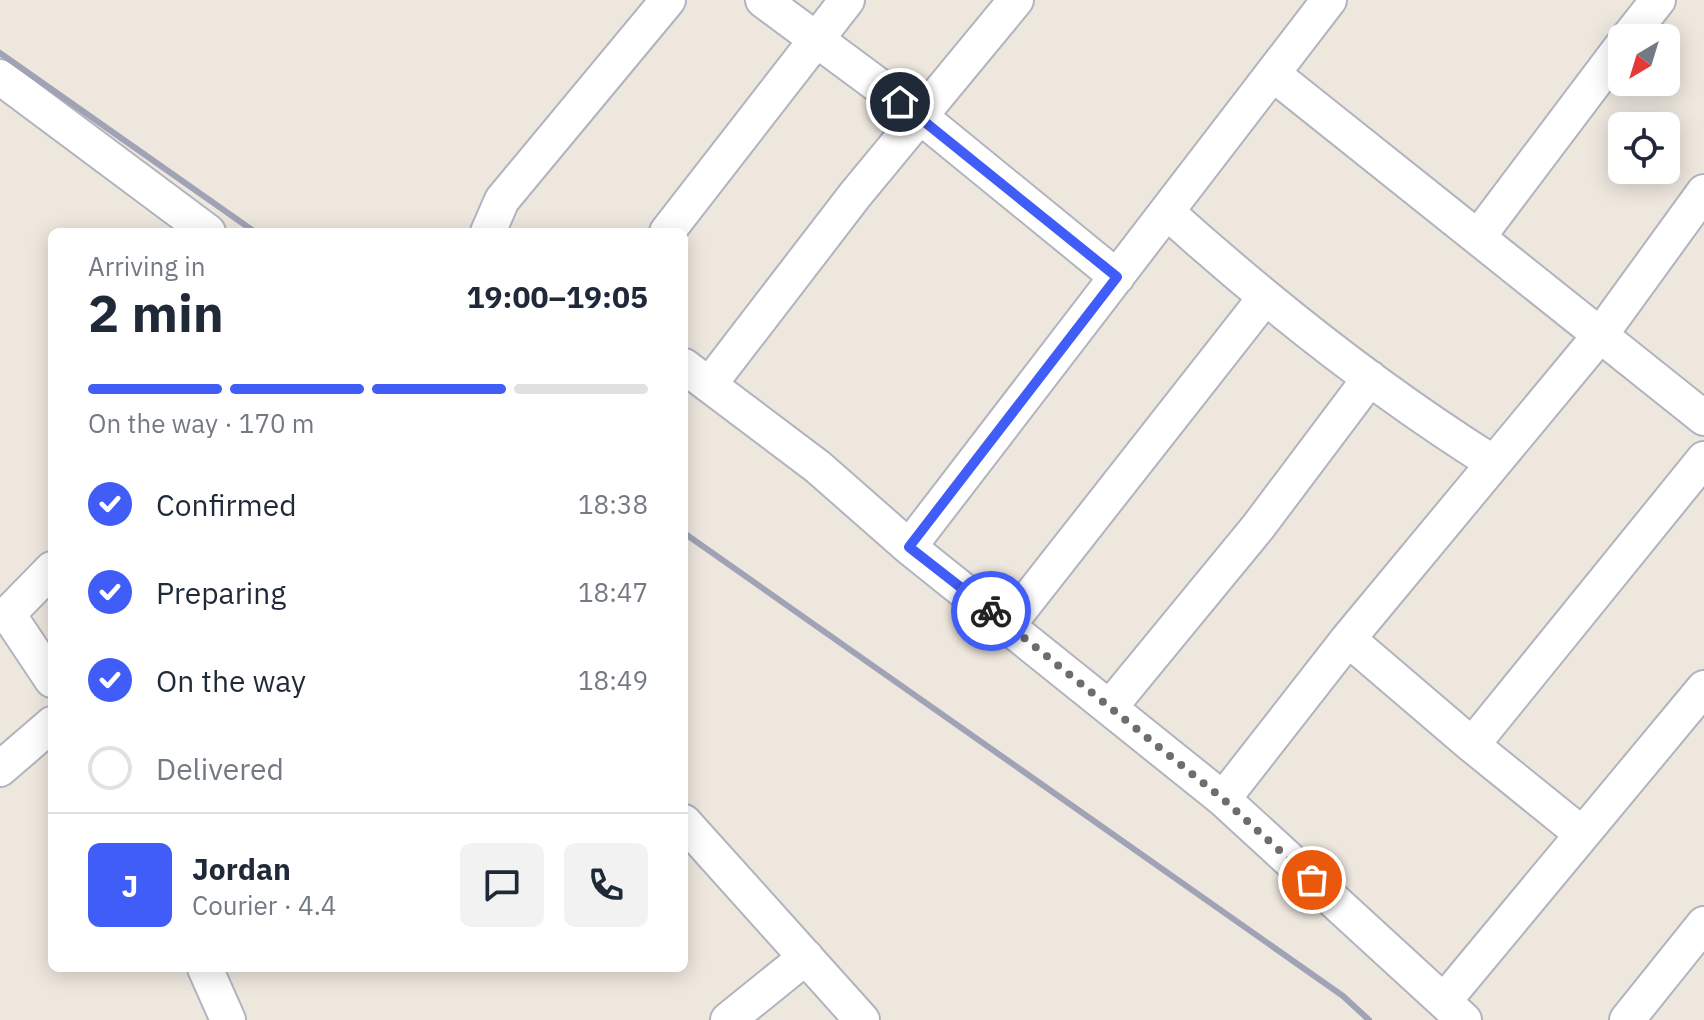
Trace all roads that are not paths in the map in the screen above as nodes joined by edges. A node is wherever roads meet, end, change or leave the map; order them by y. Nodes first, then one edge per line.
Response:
1 (668, 0) edge
2 (763, 0) edge
3 (847, 0) edge
4 (1016, 0) edge
5 (1329, 0) edge
6 (1658, 0) edge
7 (1639, 24) edge
8 (815, 41) junction
9 (1608, 65) edge
10 (1273, 74) junction
11 (0, 77) edge
12 (921, 117) junction
13 (1704, 192) edge
14 (1167, 212) junction
15 (203, 228) edge
16 (495, 228) edge
17 (670, 228) edge
18 (1478, 237) junction
19 (1117, 277) junction
20 (1264, 299) junction
21 (1601, 334) junction
22 (696, 375) edge
23 (1370, 378) junction
24 (1704, 418) edge
25 (1704, 459) edge
26 (1492, 462) junction
27 (909, 547) junction
28 (48, 573) edge
29 (1008, 625) junction
30 (1348, 639) junction
31 (48, 674) edge
32 (1704, 688) edge
33 (1110, 707) junction
34 (48, 727) edge
35 (1472, 745) junction
36 (0, 769) edge
37 (1223, 799) junction
38 (688, 826) edge
39 (1582, 834) junction
40 (1704, 924) edge
41 (806, 957) junction
42 (207, 972) edge
43 (1454, 1011) edge
44 (228, 1020) edge
45 (728, 1020) edge
46 (862, 1020) edge
47 (1627, 1020) edge

1 - 16 street
2 - 8 street
3 - 8 street
4 - 12 street
5 - 10 street
6 - 7 street
8 - 12 street
8 - 17 street
9 - 18 street
10 - 14 street
10 - 18 street
11 - 15 street
12 - 19 street
12 - 22 street
13 - 21 street
14 - 19 street
14 - 20 street
18 - 21 street
19 - 27 street
20 - 23 street
20 - 29 street
21 - 24 street
21 - 26 street
22 - 27 street
23 - 26 street
23 - 33 street
25 - 35 street
26 - 30 street
27 - 29 street
28 - 31 street
29 - 33 street
30 - 35 street
30 - 37 street
32 - 39 street
33 - 37 street
34 - 36 street
35 - 39 street
37 - 43 street
38 - 41 street
39 - 43 street
40 - 47 street
41 - 45 street
41 - 46 street
42 - 44 street

